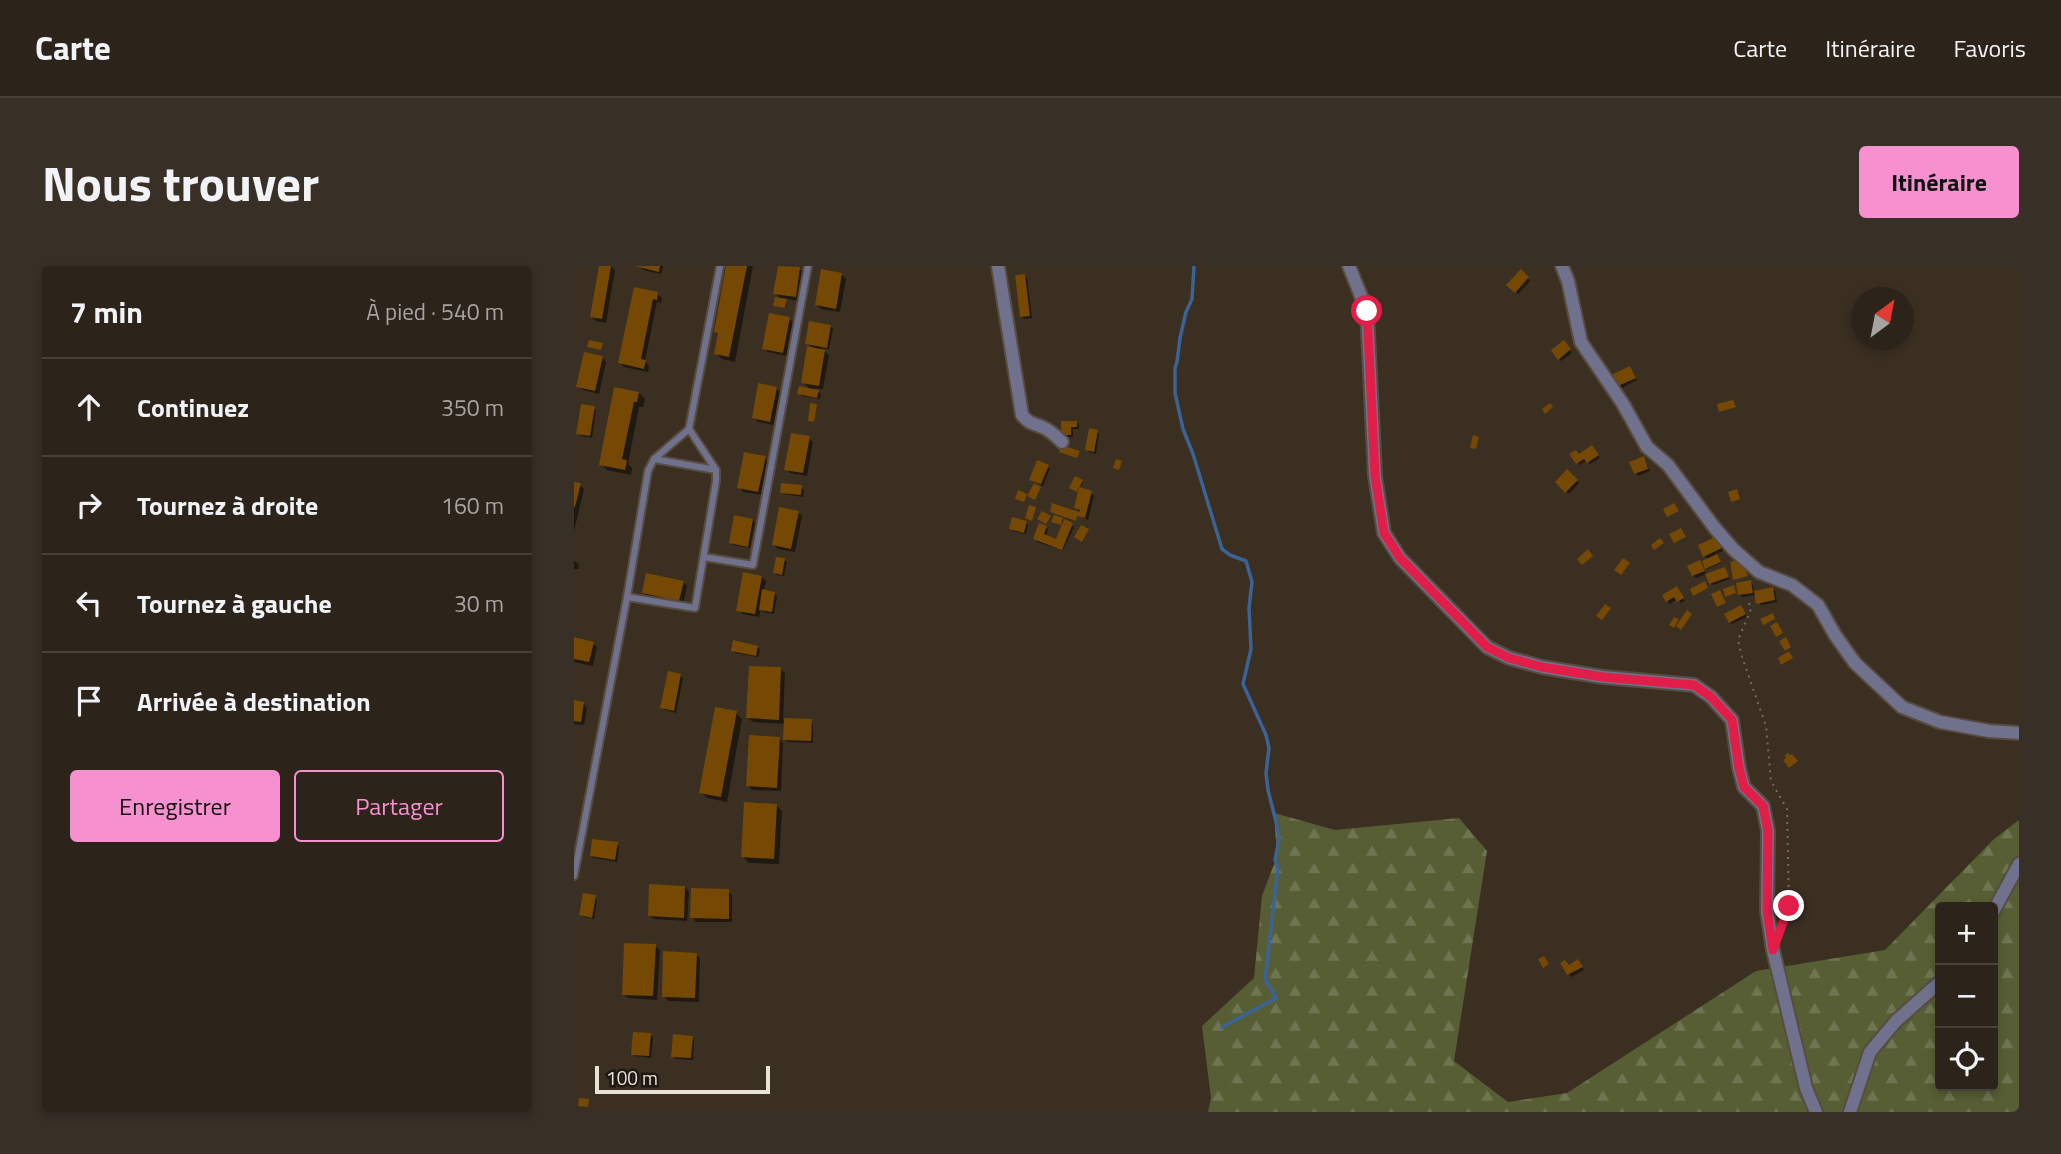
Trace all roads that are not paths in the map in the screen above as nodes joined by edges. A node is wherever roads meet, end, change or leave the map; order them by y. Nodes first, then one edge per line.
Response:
1 (720, 266) edge
2 (808, 266) edge
3 (998, 266) edge
4 (1349, 266) edge
5 (1562, 266) edge
6 (689, 429) junction
7 (1062, 442) dead end
8 (653, 459) junction
9 (716, 470) junction
10 (704, 557) junction
11 (627, 597) junction
12 (2019, 733) edge
13 (2019, 864) edge
14 (574, 876) edge
15 (1998, 903) edge
16 (1935, 986) edge
17 (1815, 1112) edge
18 (1850, 1112) edge

1 - 6 lane
2 - 10 lane
3 - 7 street
4 - 17 street
5 - 12 street
6 - 8 lane
6 - 9 lane
8 - 9 lane
8 - 11 lane
9 - 10 lane
10 - 11 lane
11 - 14 lane
13 - 15 street
16 - 18 street

